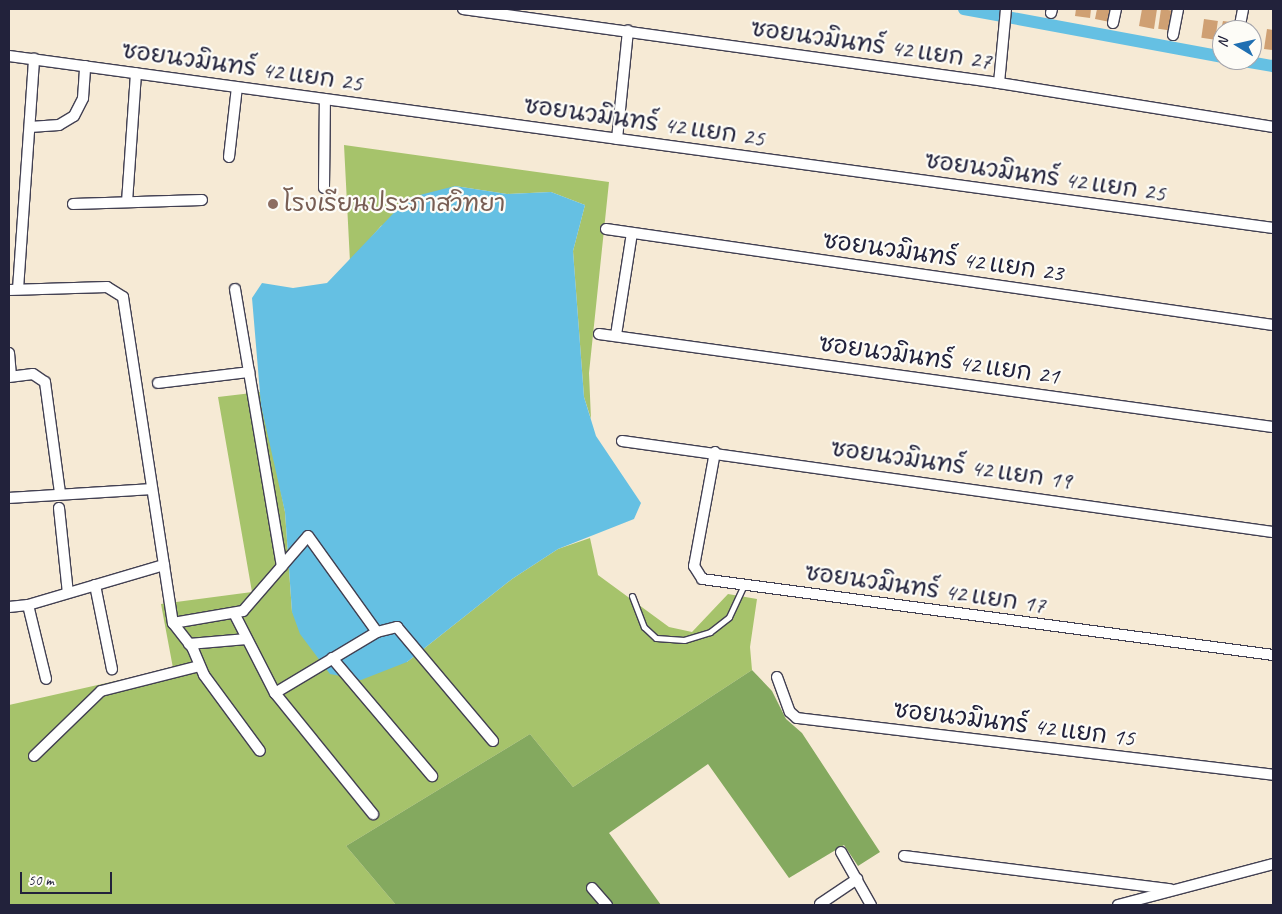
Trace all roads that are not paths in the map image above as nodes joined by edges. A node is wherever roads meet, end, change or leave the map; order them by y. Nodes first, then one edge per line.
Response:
1 (463, 9) edge
2 (1006, 9) edge
3 (1116, 9) edge
4 (1178, 9) edge
5 (1113, 23) dead end
6 (628, 31) junction
7 (1173, 35) dead end
8 (9, 56) edge
9 (34, 59) junction
10 (85, 66) junction
11 (136, 73) junction
12 (998, 83) junction
13 (237, 87) junction
14 (325, 99) junction
15 (30, 127) junction
16 (1273, 127) edge
17 (617, 139) junction
18 (228, 157) dead end
19 (324, 188) dead end
20 (202, 200) dead end
21 (127, 202) junction
22 (73, 204) dead end
23 (1273, 228) edge
24 (606, 229) dead end
25 (632, 233) junction
26 (14, 289) edge
27 (236, 289) dead end
28 (1273, 325) edge
29 (599, 334) dead end
30 (616, 335) junction
31 (9, 354) edge
32 (250, 372) junction
33 (10, 376) edge
34 (158, 383) dead end
35 (1273, 427) edge
36 (622, 441) dead end
37 (715, 452) junction
38 (152, 489) junction
39 (60, 493) junction
40 (9, 498) edge
41 (59, 508) dead end
42 (1273, 532) edge
43 (164, 565) junction
44 (282, 566) junction
45 (744, 584) junction
46 (95, 585) junction
47 (68, 593) junction
48 (632, 596) dead end
49 (28, 605) junction
50 (9, 607) edge
51 (234, 613) junction
52 (173, 623) junction
53 (377, 632) junction
54 (247, 639) junction
55 (189, 644) junction
56 (1273, 655) edge
57 (332, 658) junction
58 (200, 666) junction
59 (112, 669) dead end
60 (777, 677) dead end
61 (46, 680) dead end
62 (275, 693) junction
63 (493, 741) dead end
64 (260, 751) dead end
65 (34, 756) dead end
66 (1273, 775) edge
67 (432, 776) dead end
68 (373, 814) dead end
69 (841, 852) dead end
70 (904, 856) dead end
71 (1273, 864) edge
72 (857, 879) junction
73 (592, 888) dead end
74 (1170, 889) junction
75 (820, 904) dead end
76 (607, 905) edge
77 (872, 905) edge
78 (1118, 905) edge

1 - 6 street, ซอยนวมินทร์ 42 แยก 27
2 - 12 street
3 - 5 street
4 - 7 street
6 - 12 street, ซอยนวมินทร์ 42 แยก 27
6 - 17 street
8 - 9 street, ซอยนวมินทร์ 42 แยก 25
9 - 10 street, ซอยนวมินทร์ 42 แยก 25
9 - 15 street
10 - 11 street, ซอยนวมินทร์ 42 แยก 25
10 - 15 street
11 - 13 street, ซอยนวมินทร์ 42 แยก 25
11 - 21 street
12 - 16 street, ซอยนวมินทร์ 42 แยก 27
13 - 14 street, ซอยนวมินทร์ 42 แยก 25
13 - 18 street
14 - 17 street, ซอยนวมินทร์ 42 แยก 25
14 - 19 street
15 - 26 street
17 - 23 street, ซอยนวมินทร์ 42 แยก 25
20 - 21 street
21 - 22 street
24 - 25 street, ซอยนวมินทร์ 42 แยก 23
25 - 28 street, ซอยนวมินทร์ 42 แยก 23
25 - 30 street
26 - 38 street
27 - 32 street
29 - 30 street, ซอยนวมินทร์ 42 แยก 21
30 - 35 street, ซอยนวมินทร์ 42 แยก 21
31 - 33 street
32 - 34 street
32 - 44 street
33 - 39 street
36 - 37 street, ซอยนวมินทร์ 42 แยก 19
37 - 42 street, ซอยนวมินทร์ 42 แยก 19
37 - 45 street, ซอยนวมินทร์ 42 แยก 17
38 - 39 street
38 - 43 street
39 - 40 street
41 - 47 street
43 - 46 street
43 - 52 street
44 - 51 street
44 - 53 street
45 - 48 lane
45 - 56 street, ซอยนวมินทร์ 42 แยก 17
46 - 47 street
46 - 59 street
47 - 49 street
49 - 50 street
49 - 61 street
51 - 52 street
51 - 54 street
52 - 55 street
53 - 57 street
53 - 63 street
54 - 55 street
54 - 62 street
55 - 58 street
57 - 62 street
57 - 67 street
58 - 64 street
58 - 65 street
60 - 66 street, ซอยนวมินทร์ 42 แยก 15
62 - 68 street
69 - 72 street
70 - 74 street
71 - 74 street
72 - 75 street
72 - 77 street
73 - 76 street
74 - 78 street

